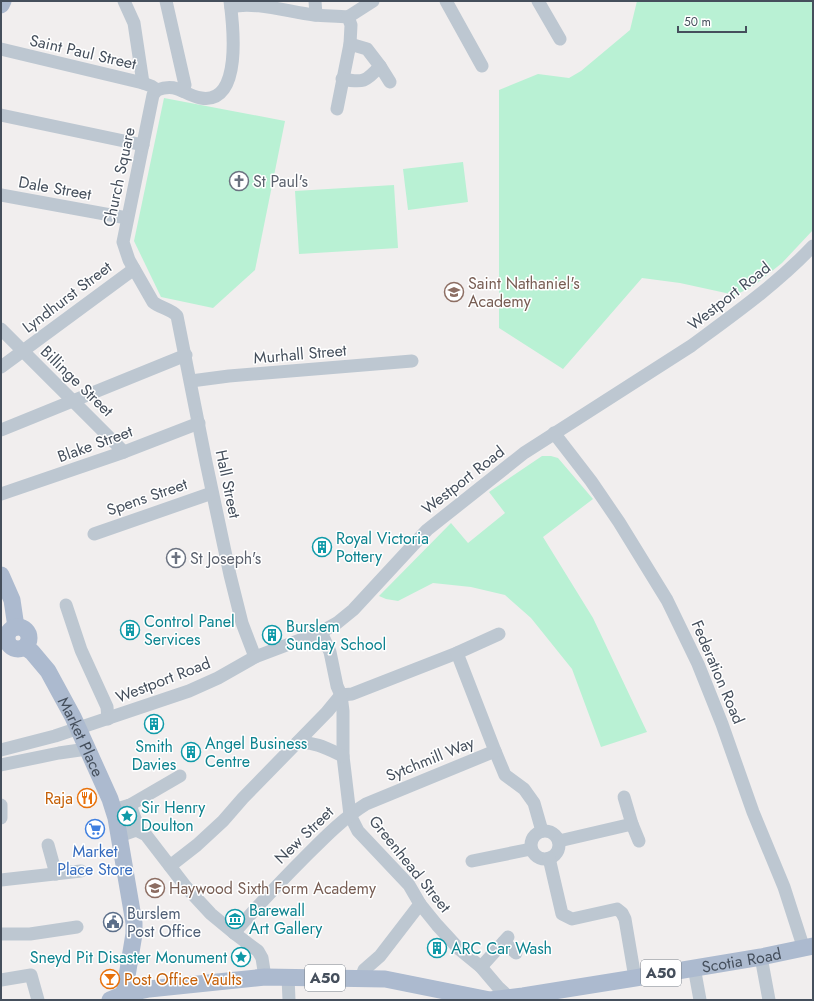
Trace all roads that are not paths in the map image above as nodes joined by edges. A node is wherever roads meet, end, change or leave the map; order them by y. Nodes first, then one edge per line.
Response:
1 (3, 1) edge
2 (124, 1) edge
3 (166, 1) edge
4 (315, 1) edge
5 (373, 1) edge
6 (446, 1) edge
7 (538, 1) edge
8 (230, 4) edge
9 (1, 5) edge
10 (316, 15) junction
11 (348, 17) junction
12 (554, 36) dead end
13 (350, 44) junction
14 (1, 49) edge
15 (380, 66) junction
16 (483, 66) dead end
17 (342, 79) junction
18 (390, 82) dead end
19 (143, 84) junction
20 (157, 90) junction
21 (183, 90) junction
22 (337, 109) dead end
23 (5, 116) edge
24 (143, 145) junction
25 (1, 195) edge
26 (127, 218) junction
27 (813, 246) edge
28 (134, 269) junction
29 (177, 316) joint
30 (1, 330) edge
31 (22, 352) junction
32 (186, 355) junction
33 (412, 361) dead end
34 (1, 368) edge
35 (191, 381) junction
36 (73, 402) junction
37 (199, 423) junction
38 (1, 430) edge
39 (554, 433) junction
40 (124, 452) junction
41 (212, 493) junction
42 (1, 494) edge
43 (94, 534) dead end
44 (1, 575) edge
45 (66, 605) dead end
46 (16, 627) junction
47 (321, 632) junction
48 (499, 634) dead end
49 (4, 644) edge
50 (25, 647) junction
51 (456, 653) junction
52 (255, 657) junction
53 (341, 695) junction
54 (108, 718) junction
55 (78, 729) junction
56 (297, 743) junction
57 (87, 749) junction
58 (1, 750) edge
59 (495, 751) junction
60 (343, 756) junction
61 (1, 765) edge
62 (180, 776) dead end
63 (624, 797) dead end
64 (1, 805) edge
65 (130, 805) junction
66 (114, 810) junction
67 (350, 815) junction
68 (1, 818) edge
69 (632, 824) junction
70 (136, 830) junction
71 (542, 831) junction
72 (120, 836) junction
73 (559, 841) junction
74 (639, 841) dead end
75 (48, 845) dead end
76 (531, 848) junction
77 (549, 858) junction
78 (472, 861) dead end
79 (170, 866) junction
80 (81, 871) dead end
81 (56, 874) junction
82 (1, 880) edge
83 (420, 904) junction
84 (77, 927) dead end
85 (234, 933) junction
86 (1, 934) edge
87 (809, 947) edge
88 (516, 953) dead end
89 (761, 957) junction
90 (481, 967) junction
91 (694, 967) junction
92 (265, 977) junction
93 (288, 977) junction
94 (361, 978) junction
95 (635, 978) junction
96 (1, 980) edge
97 (445, 996) edge
98 (119, 998) edge
99 (38, 999) edge
100 (511, 999) edge
101 (289, 1000) edge
102 (700, 1000) edge
103 (769, 1000) edge

1 - 9 main road
2 - 19 street
3 - 21 street
4 - 10 street
5 - 11 street
6 - 16 street
7 - 12 street
8 - 10 street
8 - 21 street
10 - 11 street
11 - 13 street
13 - 15 street
13 - 17 street
14 - 19 street, Saint Paul Street
15 - 17 street
15 - 18 street
17 - 22 street
19 - 20 street, Saint Paul Street
20 - 21 street
20 - 24 street, Church Square
23 - 24 street
24 - 26 street, Church Square
25 - 26 street, Dale Street
26 - 28 street, Church Square
27 - 39 street, Westport Road
28 - 29 street, Church Square
28 - 31 street, Lyndhurst Street
29 - 32 street, Hall Street
30 - 31 street, Billinge Street
31 - 34 street, Lyndhurst Street
31 - 36 street, Billinge Street
32 - 35 street, Hall Street
32 - 36 street
33 - 35 street, Murhall Street
35 - 37 street, Hall Street
36 - 38 street
36 - 40 street, Billinge Street
37 - 40 street, Blake Street
37 - 41 street, Hall Street
39 - 47 street, Westport Road
39 - 87 street, Federation Road
40 - 42 street, Blake Street
41 - 43 street, Spens Street
41 - 52 street, Hall Street
44 - 46 main road
45 - 54 street
46 - 49 main road
46 - 50 main road
47 - 52 street, Westport Road
47 - 53 street, Greenhead Street
48 - 51 street
49 - 50 main road
50 - 55 main road, Market Place
51 - 53 street
51 - 59 street, Sytchmill Way
52 - 54 street, Westport Road
53 - 56 street
53 - 60 street, Greenhead Street
54 - 55 street, Westport Road
55 - 57 main road, Market Place
55 - 58 street, Westport Road
56 - 60 street
56 - 79 street
57 - 61 street
57 - 66 main road, Market Place
59 - 67 street, Sytchmill Way
59 - 71 street
60 - 67 street, Greenhead Street
62 - 65 street
63 - 69 street
64 - 68 street
65 - 66 street
65 - 70 street
66 - 72 main road, Market Place
67 - 83 street, Greenhead Street
67 - 85 street, New Street
69 - 73 street
69 - 74 street
70 - 72 street
70 - 79 street
71 - 73 street
71 - 76 street
72 - 98 main road, Market Place
73 - 77 street
75 - 81 street
76 - 77 street
76 - 78 street
77 - 95 street
79 - 85 street
80 - 81 street
81 - 82 street
83 - 90 street, Greenhead Street
83 - 94 street
84 - 86 street
85 - 92 street
87 - 89 main road, Scotia Road / A50
88 - 90 street
89 - 91 main road, Scotia Road / A50
89 - 103 street
90 - 100 street, Greenhead Street
91 - 95 main road, Scotia Road / A50
91 - 102 street
92 - 93 main road, A50
92 - 98 main road, A50
93 - 94 main road, A50
93 - 101 street
94 - 97 main road, Scotia Road / A50
95 - 100 main road, Scotia Road / A50
96 - 99 street
97 - 100 main road, Scotia Road / A50

